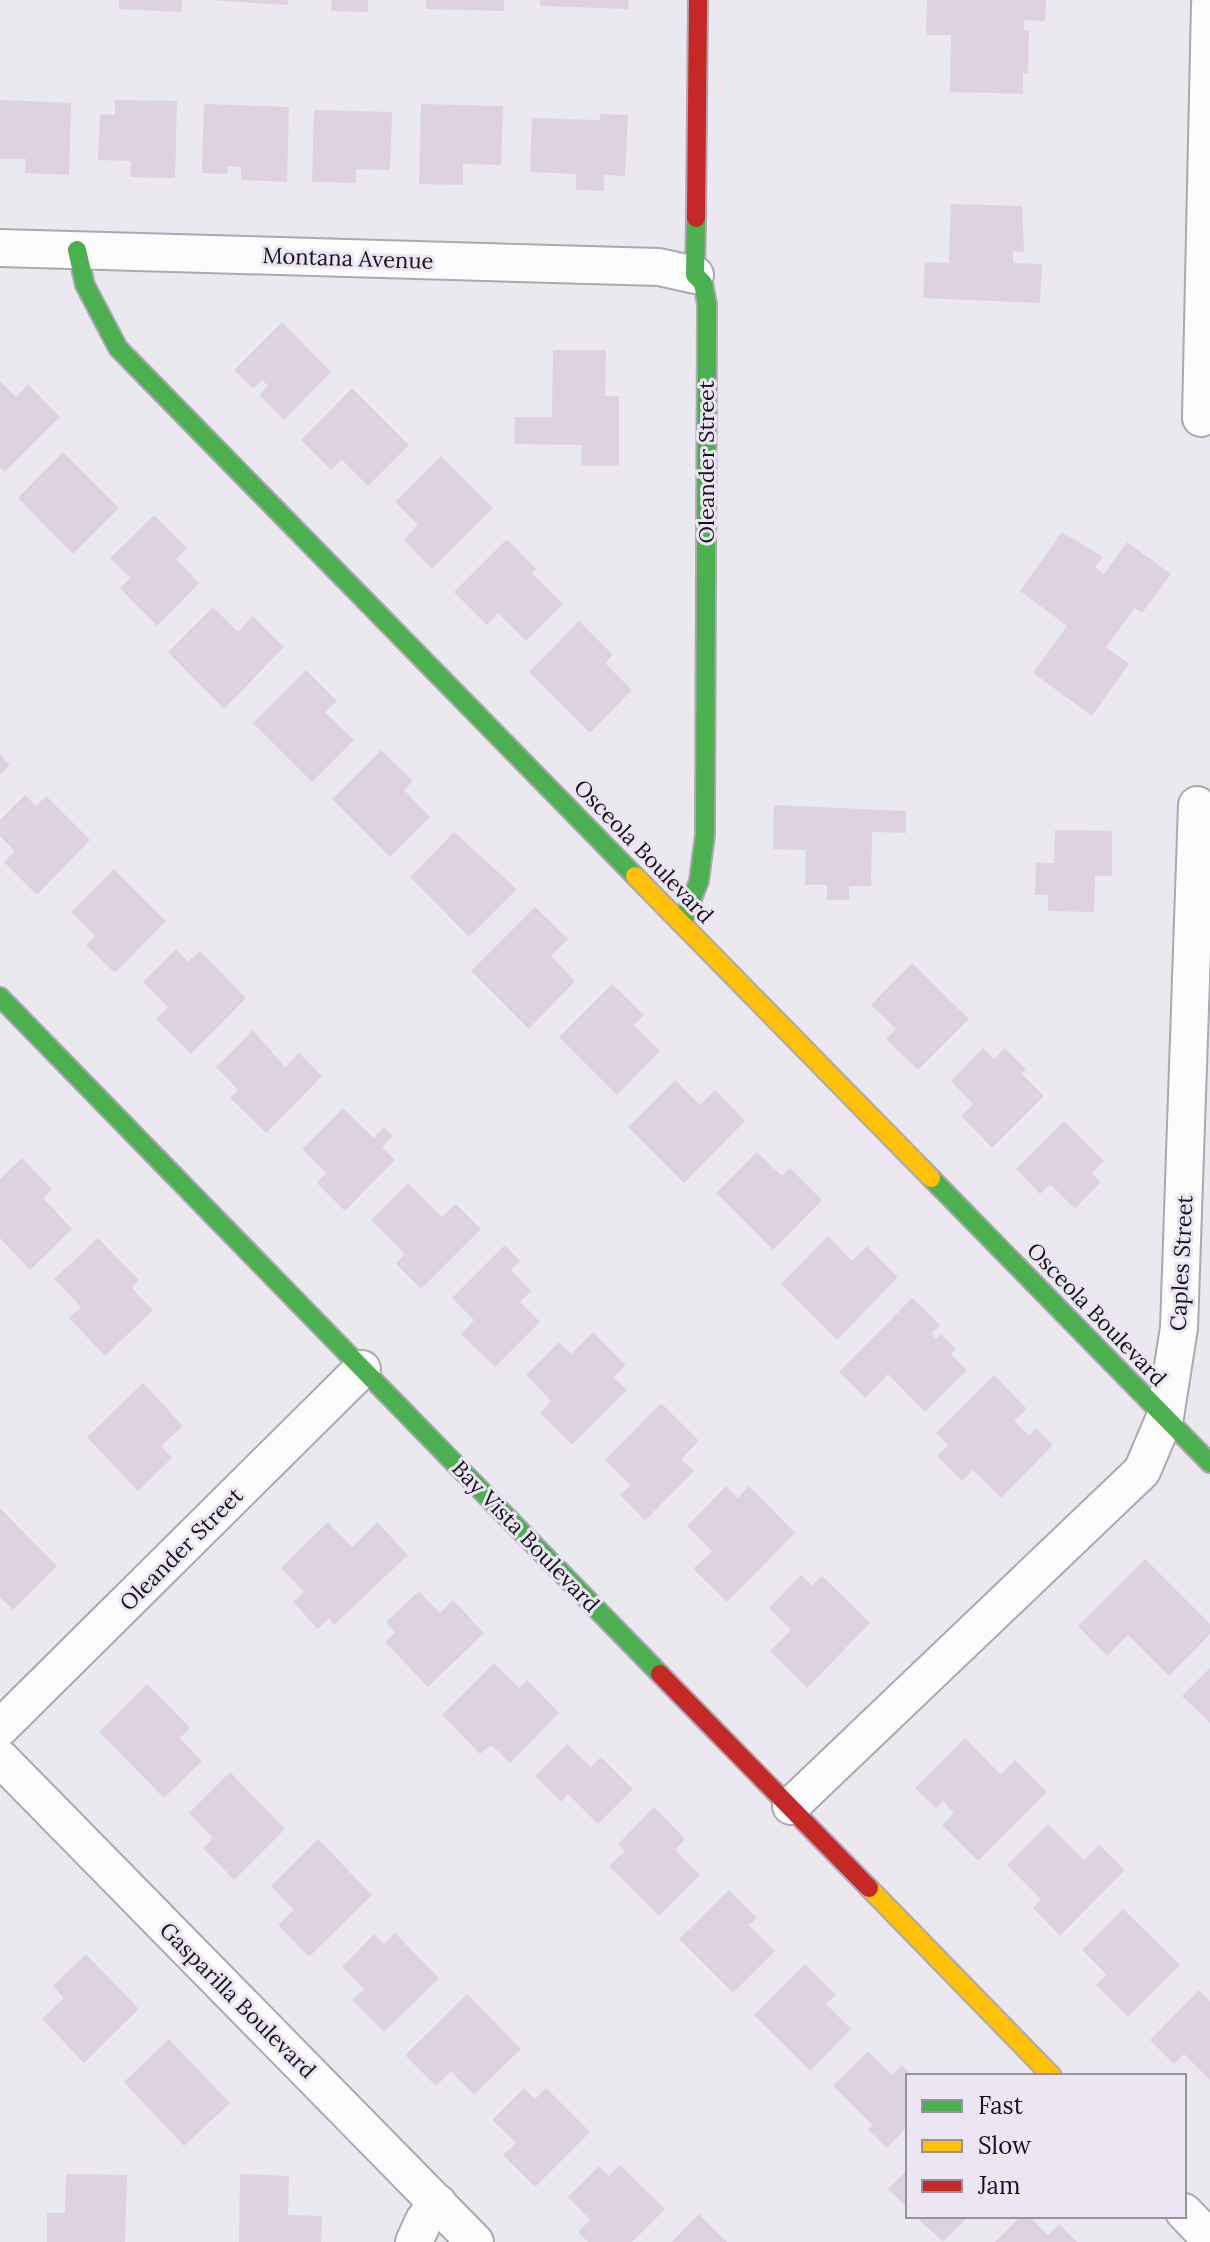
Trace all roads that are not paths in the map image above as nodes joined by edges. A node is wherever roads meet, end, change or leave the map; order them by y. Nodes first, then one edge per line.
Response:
1 (698, 0) edge
2 (1210, 4) edge
3 (0, 248) edge
4 (77, 250) junction
5 (695, 275) junction
6 (1201, 418) dead end
7 (1197, 805) dead end
8 (682, 924) junction
9 (0, 997) edge
10 (362, 1369) junction
11 (1165, 1417) junction
12 (1210, 1463) edge
13 (0, 1728) edge
14 (0, 1758) edge
15 (791, 1806) junction
16 (1050, 2074) edge
17 (438, 2203) junction
18 (1186, 2214) edge
19 (1210, 2239) edge
20 (414, 2242) edge
21 (475, 2242) edge

1 - 5 street, Oleander Street
2 - 6 street
3 - 4 street, Montana Avenue
4 - 5 street, Montana Avenue
4 - 8 street, Osceola Boulevard
5 - 8 street, Oleander Street
7 - 11 street, Caples Street
8 - 11 street, Osceola Boulevard
9 - 10 street, Bay Vista Boulevard
10 - 13 street, Oleander Street
10 - 15 street, Bay Vista Boulevard
11 - 12 street, Osceola Boulevard
11 - 15 street, Caples Street
14 - 17 street, Gasparilla Boulevard
15 - 16 street, Bay Vista Boulevard
17 - 20 street
17 - 21 street, Gasparilla Boulevard
18 - 19 street

